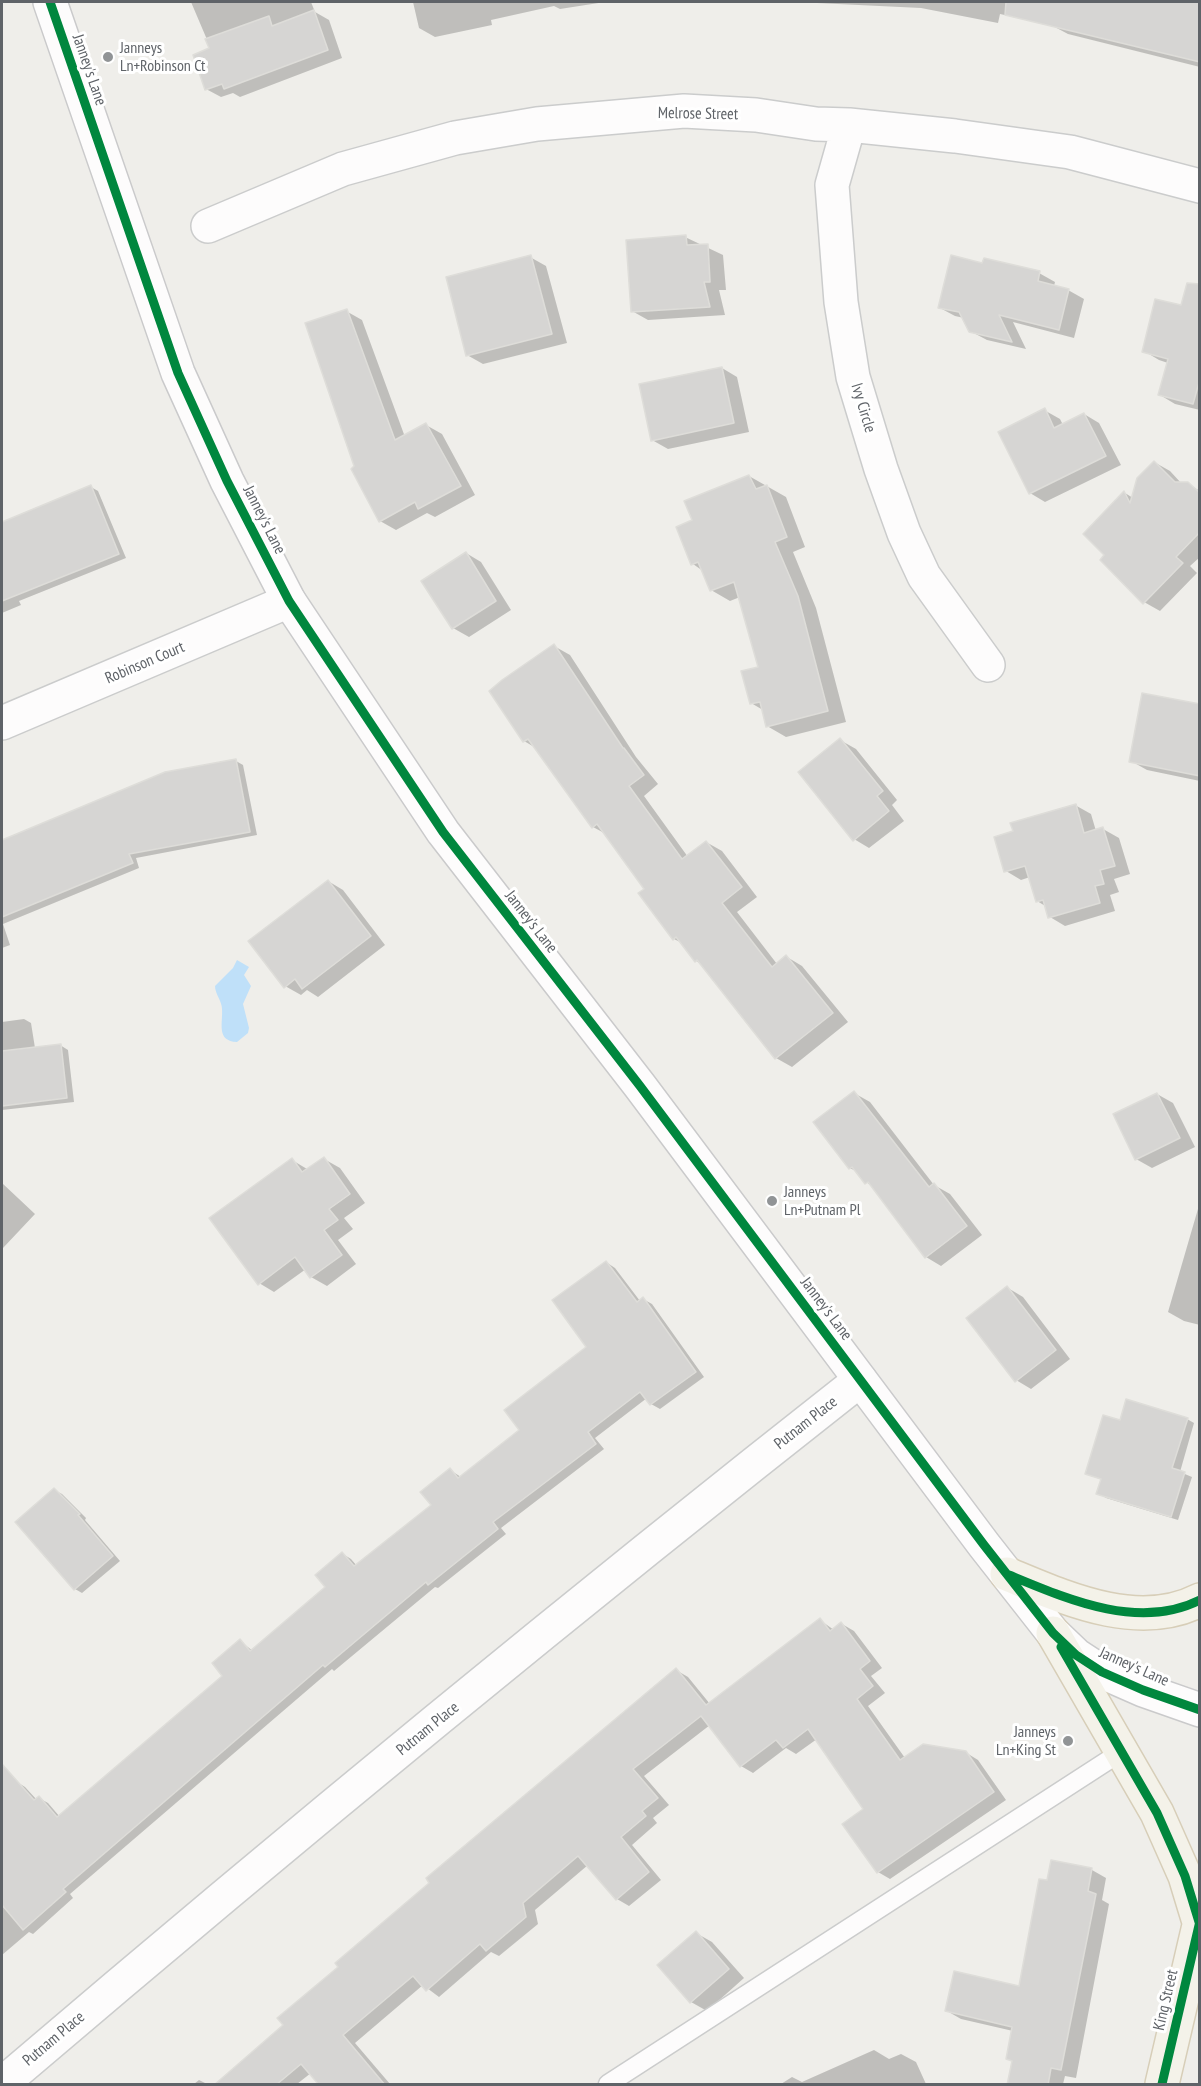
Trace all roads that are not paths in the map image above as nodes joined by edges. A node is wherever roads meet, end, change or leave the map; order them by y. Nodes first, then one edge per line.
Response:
1 (50, 2) edge
2 (849, 125) junction
3 (1200, 186) edge
4 (208, 226) dead end
5 (289, 601) junction
6 (988, 665) dead end
7 (2, 723) edge
8 (860, 1380) junction
9 (1007, 1574) junction
10 (1200, 1600) edge
11 (1053, 1633) junction
12 (1200, 1710) edge
13 (1121, 1752) junction
14 (1199, 1922) edge
15 (2, 2084) edge
16 (608, 2085) edge
17 (1162, 2085) edge

1 - 5 street, Janney's Lane
2 - 3 street, Melrose Street
2 - 4 street, Melrose Street
2 - 6 street, Ivy Circle
5 - 7 street, Robinson Court
5 - 8 street, Janney's Lane
8 - 9 street, Janney's Lane
8 - 15 street, Putnam Place
9 - 10 main road
9 - 11 street, Janney's Lane
11 - 12 street, Janney's Lane
11 - 13 main road
13 - 14 main road
13 - 16 lane
14 - 17 main road, King Street

